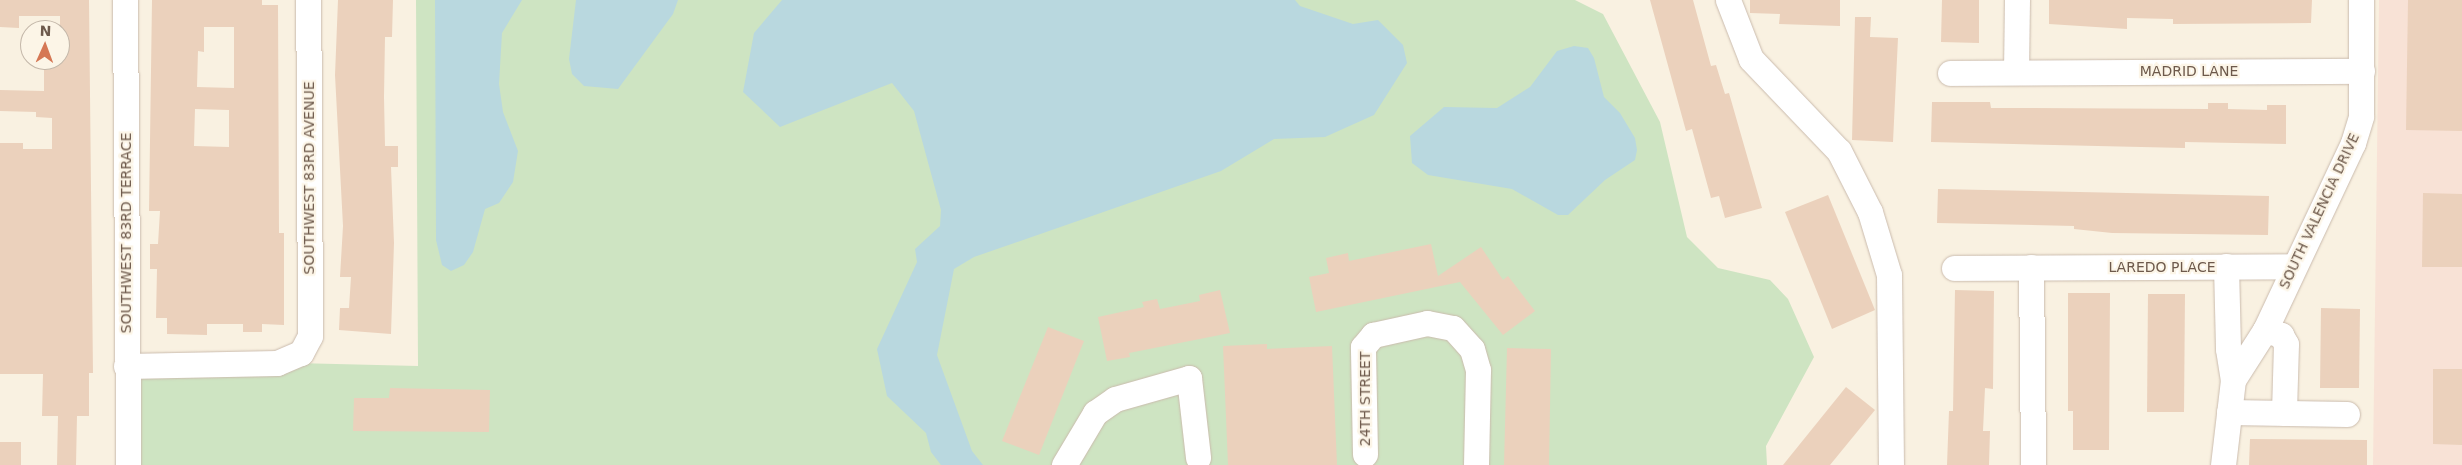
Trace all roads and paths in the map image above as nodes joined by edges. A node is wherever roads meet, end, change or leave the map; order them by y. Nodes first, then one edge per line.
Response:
1 (124, 0) edge
2 (308, 0) edge
3 (1728, 0) edge
4 (2018, 0) edge
5 (2361, 0) edge
6 (2016, 71) junction
7 (2362, 71) junction
8 (1950, 73) dead end
9 (2226, 266) junction
10 (2294, 266) junction
11 (2031, 267) junction
12 (1954, 268) dead end
13 (2265, 330) junction
14 (126, 366) junction
15 (2233, 380) junction
16 (2229, 412) junction
17 (2284, 413) junction
18 (2347, 414) dead end
19 (1365, 454) dead end
20 (1198, 457) dead end
21 (128, 465) edge
22 (1064, 465) edge
23 (1476, 465) edge
24 (1891, 465) edge
25 (2033, 465) edge
26 (2223, 465) edge

1 - 14 street, SOUTHWEST 83RD TERRACE
2 - 14 street, SOUTHWEST 83RD AVENUE
3 - 24 street
4 - 6 street
5 - 7 street, SOUTH VALENCIA DRIVE
6 - 7 street, MADRID LANE
6 - 8 street, MADRID LANE
7 - 10 street, SOUTH VALENCIA DRIVE
9 - 10 street, LAREDO PLACE
9 - 11 street, LAREDO PLACE
9 - 15 street
10 - 13 street, SOUTH VALENCIA DRIVE
11 - 12 street, LAREDO PLACE
11 - 25 street
13 - 15 street, SOUTH VALENCIA DRIVE
13 - 17 street
14 - 21 street, SOUTHWEST 83RD TERRACE
15 - 16 street, SOUTH VALENCIA DRIVE
16 - 17 street
16 - 26 street, SOUTH VALENCIA DRIVE
17 - 18 street
19 - 23 street, 24TH STREET
20 - 22 street

